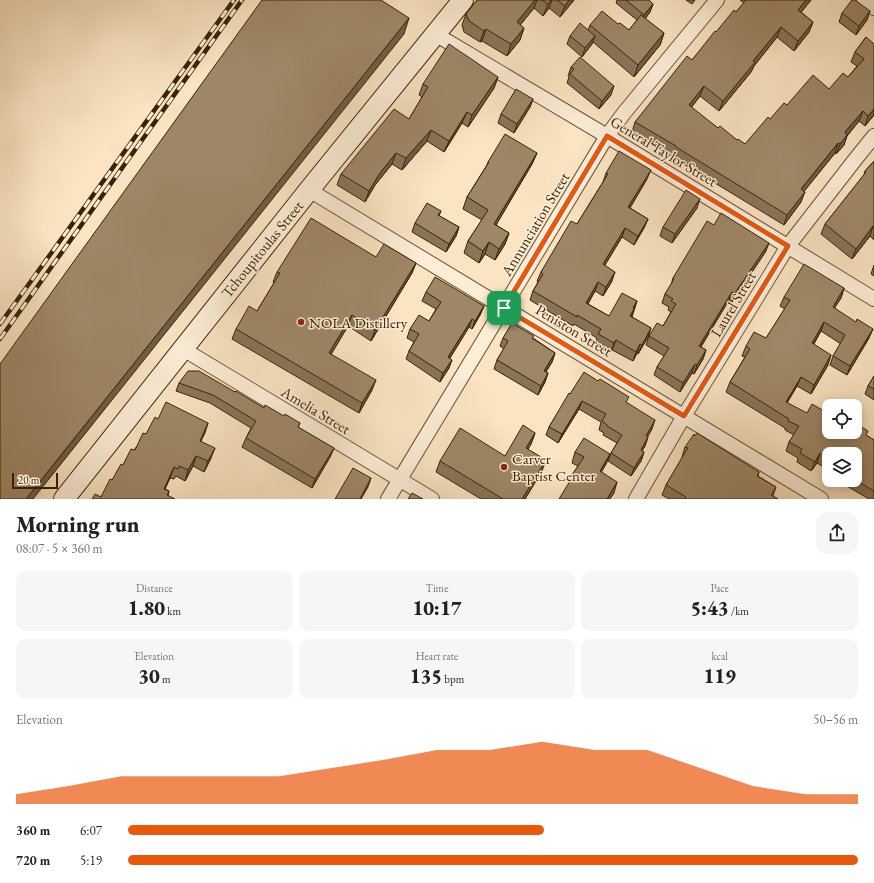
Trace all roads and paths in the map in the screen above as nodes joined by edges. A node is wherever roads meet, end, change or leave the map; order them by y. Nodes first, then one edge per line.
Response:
1 (462, 0) edge
2 (717, 0) edge
3 (864, 0) edge
4 (874, 8) edge
5 (436, 34) junction
6 (607, 136) junction
7 (874, 136) edge
8 (309, 190) junction
9 (788, 246) junction
10 (874, 299) edge
11 (504, 308) junction
12 (183, 349) junction
13 (684, 416) junction
14 (400, 480) junction
15 (64, 499) edge
16 (388, 499) edge
17 (432, 499) edge
18 (636, 499) edge
19 (821, 499) edge

1 - 5 street, Tchoupitoulas Street
2 - 6 street, Annunciation Street
3 - 4 street
5 - 6 street, General Taylor Street
5 - 8 street, Tchoupitoulas Street
6 - 9 street, General Taylor Street
6 - 11 street, Annunciation Street
7 - 9 street, Laurel Street
8 - 11 street, Peniston Street
8 - 12 street, Tchoupitoulas Street
9 - 10 street, General Taylor Street
9 - 13 street, Laurel Street
11 - 13 street, Peniston Street
11 - 14 street, Annunciation Street
12 - 14 street, Amelia Street
12 - 15 street, Tchoupitoulas Street
13 - 18 street, Laurel Street
13 - 19 street, Peniston Street
14 - 16 street, Annunciation Street
14 - 17 street, Amelia Street

